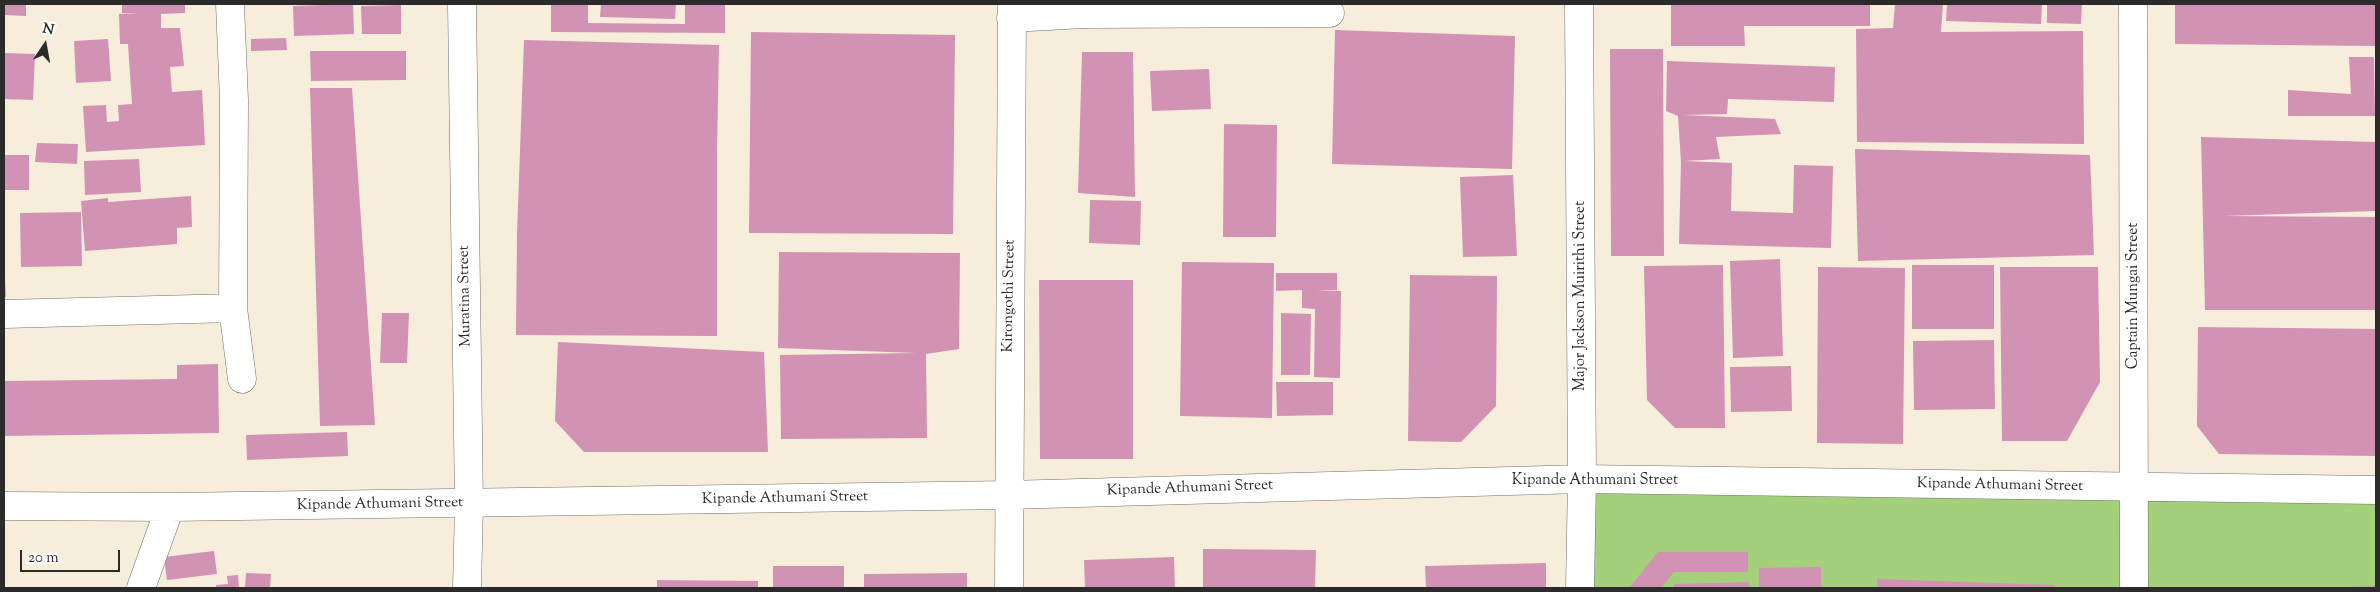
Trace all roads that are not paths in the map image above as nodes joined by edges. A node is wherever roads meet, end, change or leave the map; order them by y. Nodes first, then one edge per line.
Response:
1 (230, 4) edge
2 (462, 4) edge
3 (1579, 4) edge
4 (2132, 4) edge
5 (1011, 11) edge
6 (1330, 13) dead end
7 (233, 308) junction
8 (4, 314) edge
9 (242, 379) dead end
10 (1582, 479) junction
11 (2135, 488) junction
12 (2376, 490) edge
13 (1008, 496) junction
14 (469, 504) junction
15 (4, 506) edge
16 (170, 507) junction
17 (141, 588) edge
18 (466, 588) edge
19 (1009, 588) edge
20 (1580, 588) edge
21 (2134, 588) edge

1 - 7 street
2 - 14 street, Muratina Street
3 - 10 street, Major Jackson Muirithi Street
4 - 11 street, Captain Mungai Street
5 - 6 street
5 - 13 street, Kirongothi Street
7 - 8 street
7 - 9 street
10 - 11 street, Kipande Athumani Street
10 - 13 street, Kipande Athumani Street
10 - 20 street, Major Jackson Muirithi Street
11 - 12 street, Kipande Athumani Street
11 - 21 street, Captain Mungai Street
13 - 14 street, Kipande Athumani Street
13 - 19 street, Kirongothi Street
14 - 16 street, Kipande Athumani Street
14 - 18 street, Muratina Street
15 - 16 street, Kipande Athumani Street
16 - 17 street

